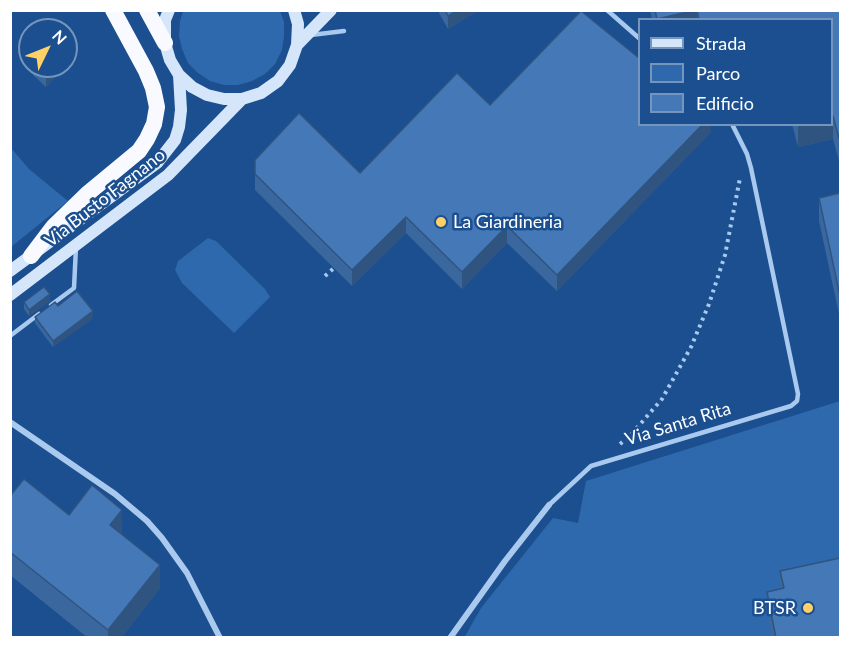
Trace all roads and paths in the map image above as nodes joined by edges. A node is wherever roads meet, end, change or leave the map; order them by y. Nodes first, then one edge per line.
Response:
1 (113, 10) edge
2 (147, 10) edge
3 (169, 10) edge
4 (294, 10) edge
5 (331, 10) edge
6 (607, 10) edge
7 (344, 31) dead end
8 (307, 36) junction
9 (638, 38) edge
10 (165, 43) junction
11 (297, 45) junction
12 (179, 75) junction
13 (242, 99) junction
14 (733, 126) edge
15 (747, 154) junction
16 (77, 243) junction
17 (31, 256) junction
18 (334, 268) edge
19 (10, 271) edge
20 (325, 276) dead end
21 (10, 295) edge
22 (10, 336) edge
23 (10, 422) edge
24 (614, 449) dead end
25 (549, 505) joint
26 (220, 638) edge
27 (450, 638) edge

1 - 17 highway
2 - 10 highway
3 - 10 main road
4 - 11 main road
5 - 8 main road
6 - 9 lane
7 - 8 lane
8 - 11 main road
10 - 12 main road
11 - 13 main road
12 - 13 main road
12 - 17 main road, Via Busto Fagnano
13 - 16 main road, Via Busto Fagnano
14 - 15 lane
15 - 24 path
15 - 25 lane, Via Santa Rita
16 - 21 main road, Via Busto Fagnano
16 - 22 lane
17 - 19 main road, Via Busto Fagnano
18 - 20 path
23 - 26 street
25 - 27 street, Via Santa Rita

